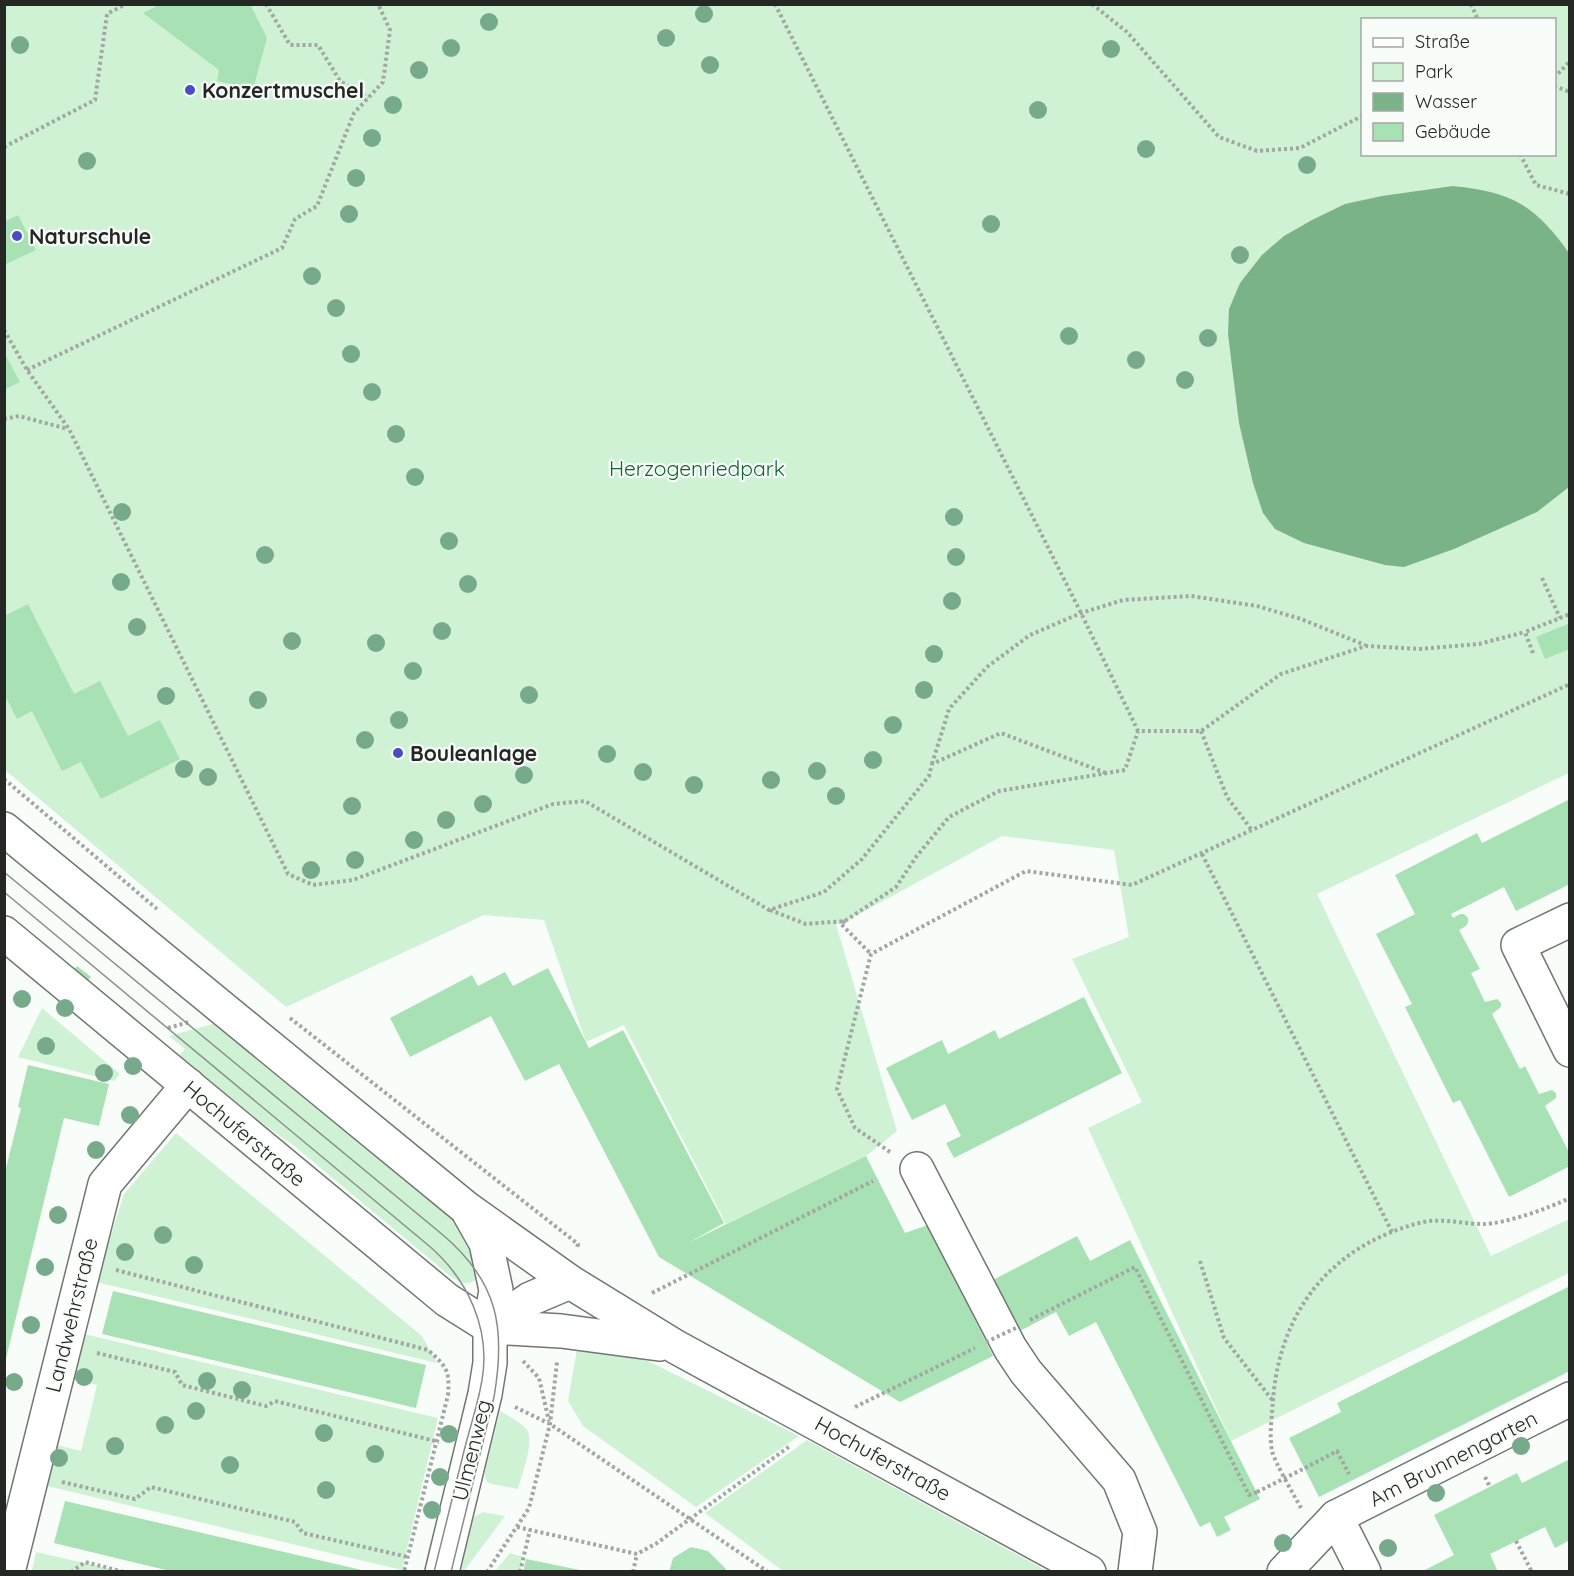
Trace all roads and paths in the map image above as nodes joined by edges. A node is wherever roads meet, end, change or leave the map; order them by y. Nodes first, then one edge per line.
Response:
1 (126, 4) edge
2 (266, 4) edge
3 (378, 4) edge
4 (775, 4) edge
5 (1092, 4) edge
6 (1471, 4) edge
7 (1477, 18) edge
8 (1569, 61) edge
9 (1556, 76) edge
10 (368, 98) junction
11 (1361, 117) edge
12 (4, 147) edge
13 (1521, 156) edge
14 (1569, 194) edge
15 (4, 330) edge
16 (27, 370) junction
17 (4, 418) edge
18 (69, 429) junction
19 (1542, 578) dead end
20 (1081, 613) junction
21 (1569, 614) edge
22 (1560, 618) junction
23 (1525, 632) junction
24 (1366, 645) junction
25 (1533, 653) dead end
26 (1569, 684) edge
27 (1138, 731) junction
28 (1202, 731) junction
29 (932, 764) junction
30 (1106, 773) junction
31 (4, 779) edge
32 (4, 829) edge
33 (1251, 829) junction
34 (1202, 855) junction
35 (769, 910) junction
36 (165, 916) dead end
37 (1569, 920) edge
38 (845, 921) junction
39 (4, 933) edge
40 (871, 954) junction
41 (283, 1012) dead end
42 (196, 1020) dead end
43 (160, 1030) dead end
44 (1569, 1050) edge
45 (188, 1085) junction
46 (917, 1169) joint
47 (873, 1181) dead end
48 (518, 1198) dead end
49 (1569, 1198) edge
50 (466, 1208) junction
51 (1392, 1232) junction
52 (84, 1262) junction
53 (1200, 1262) dead end
54 (570, 1282) junction
55 (644, 1297) dead end
56 (490, 1327) junction
57 (64, 1345) junction
58 (676, 1347) junction
59 (1569, 1400) edge
60 (1273, 1401) junction
61 (549, 1424) junction
62 (821, 1424) junction
63 (437, 1441) junction
64 (471, 1450) junction
65 (1360, 1470) dead end
66 (32, 1475) junction
67 (690, 1519) junction
68 (517, 1527) junction
69 (1327, 1527) junction
70 (531, 1530) junction
71 (1516, 1541) dead end
72 (637, 1554) junction
73 (408, 1557) junction
74 (442, 1568) edge
75 (8, 1572) edge
76 (70, 1572) edge
77 (124, 1572) edge
78 (404, 1572) edge
79 (487, 1572) edge
80 (520, 1572) edge
81 (633, 1572) edge
82 (768, 1572) edge
83 (1089, 1572) edge
84 (1135, 1572) edge
85 (1284, 1572) edge
86 (1364, 1572) edge
87 (1532, 1572) edge

1 - 12 path
2 - 10 path
3 - 10 path
4 - 20 path
5 - 11 path
6 - 7 path
8 - 9 path
10 - 16 path
13 - 14 path
15 - 16 path
16 - 18 path
17 - 18 path
18 - 35 path
19 - 22 path
20 - 24 path
20 - 27 path
20 - 29 path
21 - 22 path
22 - 23 path
23 - 24 path
23 - 25 path
24 - 28 path
26 - 33 path
27 - 28 path
27 - 30 path
28 - 33 path
29 - 30 path
29 - 35 path
30 - 38 path
31 - 36 path
32 - 50 street, Hochuferstraße
33 - 34 path
34 - 40 path
34 - 51 path
35 - 38 path
37 - 44 street
38 - 40 path
39 - 45 street, Hochuferstraße
40 - 46 path
41 - 48 path
42 - 43 path
45 - 52 street, Landwehrstraße
45 - 56 street, Hochuferstraße
46 - 84 street
47 - 55 path
49 - 51 path
50 - 54 street, Hochuferstraße
50 - 56 street, Hochuferstraße
51 - 60 path
52 - 57 street, Landwehrstraße
52 - 63 path
53 - 60 path
54 - 56 street
54 - 58 street, Hochuferstraße
56 - 58 street, Hochuferstraße
56 - 61 path
56 - 64 street, Ulmenweg
57 - 63 path
57 - 66 street, Landwehrstraße
58 - 62 street, Hochuferstraße
59 - 69 street, Am Brunnengarten
60 - 69 path
61 - 67 path
61 - 68 path
62 - 65 path, bridge
62 - 67 path
62 - 83 street, Hochuferstraße
63 - 64 path
63 - 73 path
64 - 74 street, Ulmenweg
66 - 73 path
66 - 75 street, Landwehrstraße
67 - 72 path
67 - 82 path
68 - 70 path
68 - 79 path
69 - 85 street, Am Brunnengarten
69 - 86 street
70 - 72 path
70 - 80 path
71 - 87 path
72 - 81 path
73 - 74 path
73 - 78 path
76 - 77 path

